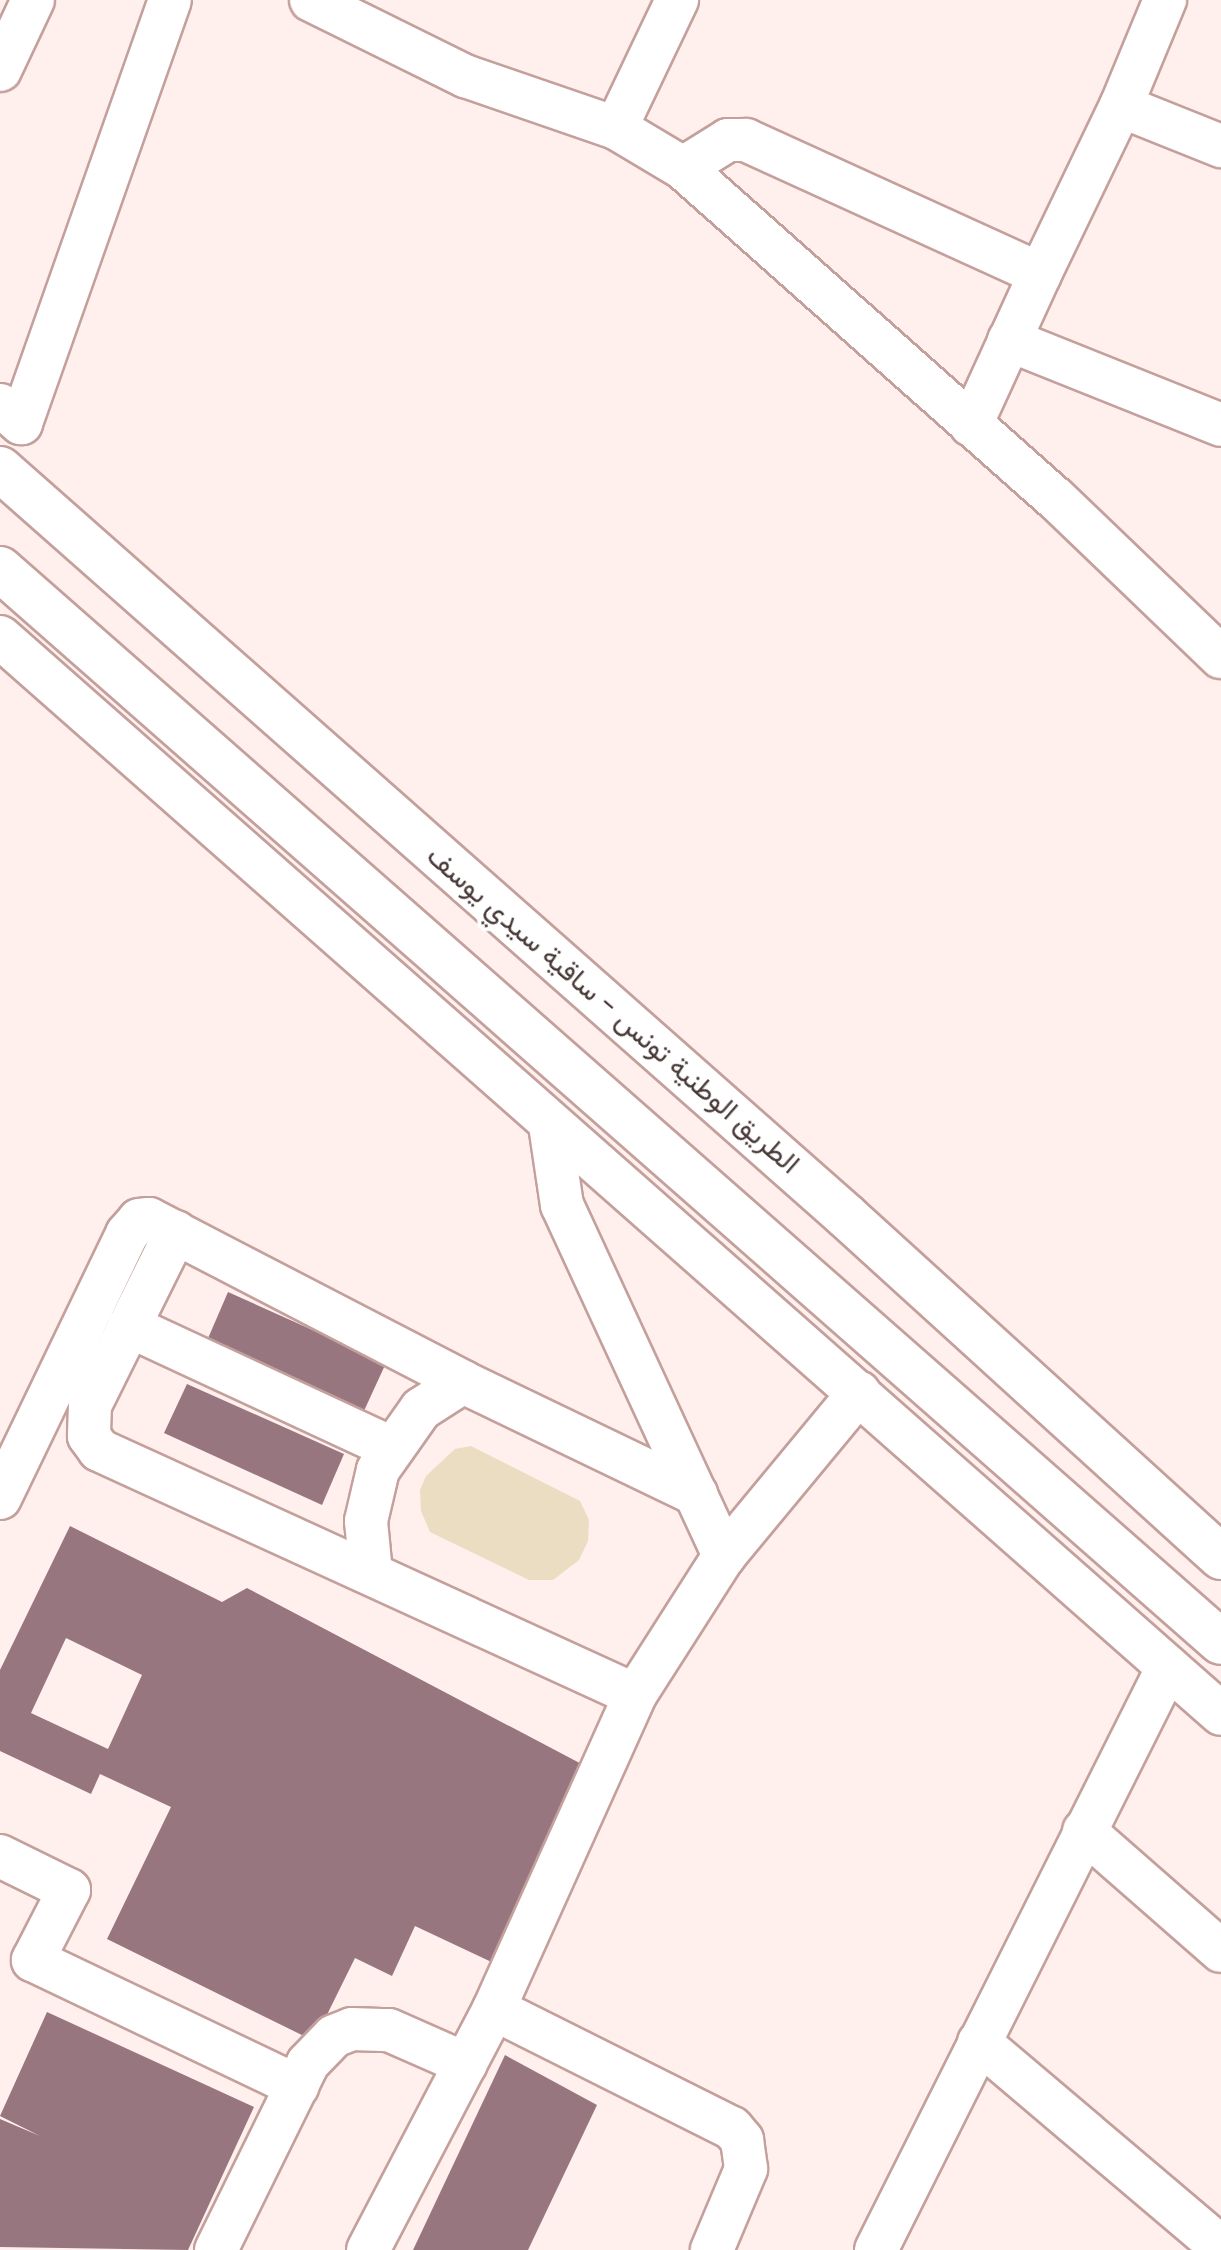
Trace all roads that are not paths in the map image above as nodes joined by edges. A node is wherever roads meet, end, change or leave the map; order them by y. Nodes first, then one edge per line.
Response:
1 (33, 0) edge
2 (170, 0) edge
3 (312, 0) edge
4 (677, 0) edge
5 (1165, 0) edge
6 (0, 70) edge
7 (1121, 106) junction
8 (616, 128) junction
9 (1221, 146) edge
10 (683, 168) junction
11 (1040, 274) junction
12 (1009, 340) junction
13 (0, 405) edge
14 (971, 425) junction
15 (1221, 425) edge
16 (0, 469) edge
17 (0, 569) edge
18 (0, 637) edge
19 (1221, 657) edge
20 (550, 1125) junction
21 (176, 1232) junction
22 (129, 1326) junction
23 (463, 1382) junction
24 (859, 1393) junction
25 (390, 1447) junction
26 (696, 1494) junction
27 (0, 1498) edge
28 (724, 1556) junction
29 (1221, 1557) edge
30 (371, 1573) junction
31 (1221, 1642) edge
32 (1168, 1667) junction
33 (635, 1695) junction
34 (1221, 1714) edge
35 (1084, 1831) junction
36 (0, 1856) edge
37 (1221, 1951) edge
38 (494, 2009) junction
39 (979, 2042) junction
40 (466, 2064) junction
41 (297, 2086) junction
42 (1221, 2247) edge
43 (216, 2250) edge
44 (368, 2250) edge
45 (712, 2250) edge
46 (876, 2250) edge

1 - 6 street
2 - 13 street
3 - 8 street
4 - 8 street
5 - 7 street
7 - 9 street
7 - 11 street
8 - 10 street
10 - 11 street
10 - 14 street
11 - 12 street
12 - 14 street
12 - 15 street
14 - 19 street
16 - 29 highway, الطريق الوطنية تونس - ساقية سيدي يوسف
17 - 31 highway
18 - 20 street
20 - 24 street
20 - 26 street
21 - 22 street
21 - 23 street
21 - 27 street
22 - 25 street
22 - 30 street
23 - 25 street
23 - 26 street
24 - 28 street
24 - 32 street
25 - 30 street
26 - 28 street
28 - 33 street
30 - 33 street
32 - 34 street
32 - 35 street
33 - 38 street
35 - 37 street
35 - 39 street
36 - 41 street
38 - 40 street
38 - 45 street
39 - 42 street
39 - 46 street
40 - 41 street
40 - 44 street
41 - 43 street

